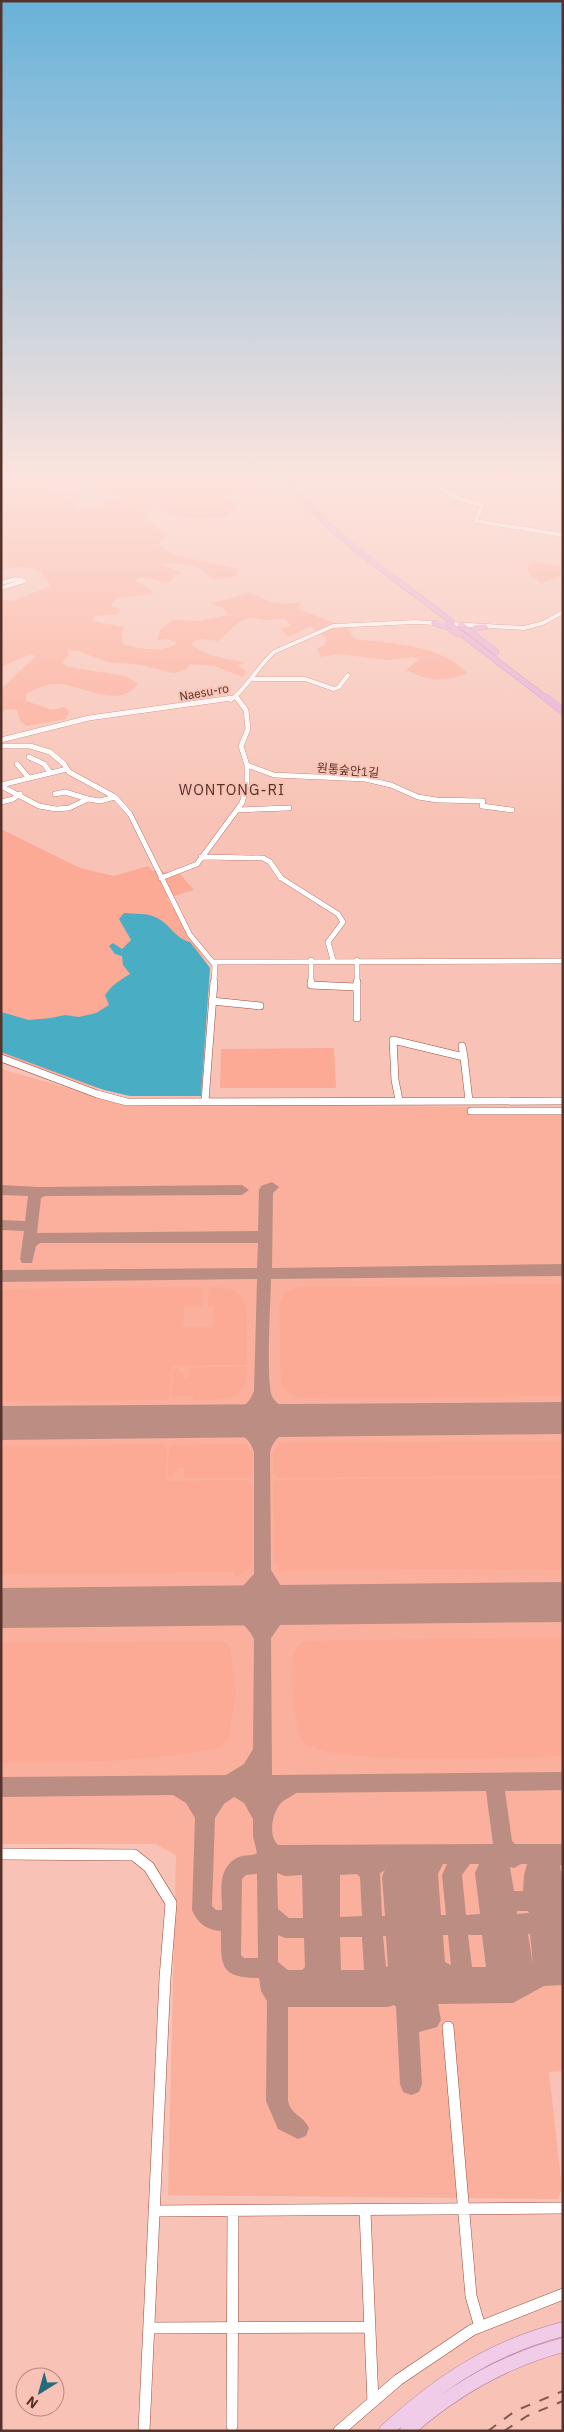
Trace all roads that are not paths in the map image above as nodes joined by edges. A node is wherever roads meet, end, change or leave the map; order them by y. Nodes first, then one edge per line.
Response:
1 (414, 592) edge
2 (563, 612) edge
3 (434, 623) joint
4 (455, 625) junction
5 (485, 626) junction
6 (472, 632) junction
7 (348, 675) dead end
8 (253, 679) junction
9 (523, 680) junction
10 (236, 697) junction
11 (563, 709) edge
12 (1, 740) edge
13 (1, 746) edge
14 (29, 757) dead end
15 (17, 764) dead end
16 (247, 765) junction
17 (67, 769) junction
18 (50, 772) junction
19 (28, 777) junction
20 (1, 785) edge
21 (20, 794) junction
22 (55, 794) dead end
23 (115, 797) junction
24 (88, 799) junction
25 (1, 802) edge
26 (288, 808) dead end
27 (238, 810) junction
28 (512, 810) dead end
29 (201, 857) junction
30 (160, 878) junction
31 (311, 960) junction
32 (333, 960) junction
33 (357, 960) junction
34 (563, 960) edge
35 (214, 962) junction
36 (356, 987) junction
37 (212, 1001) junction
38 (260, 1006) dead end
39 (357, 1018) dead end
40 (462, 1046) dead end
41 (464, 1057) junction
42 (1, 1058) edge
43 (400, 1100) junction
44 (205, 1101) junction
45 (469, 1101) junction
46 (563, 1101) edge
47 (471, 1111) dead end
48 (563, 1111) edge
49 (1, 1854) edge
50 (448, 2027) dead end
51 (463, 2208) junction
52 (563, 2208) edge
53 (365, 2211) junction
54 (155, 2212) junction
55 (233, 2212) junction
56 (563, 2294) edge
57 (370, 2327) junction
58 (480, 2327) junction
59 (149, 2328) junction
60 (563, 2329) edge
61 (231, 2330) junction
62 (563, 2344) edge
63 (373, 2402) junction
64 (232, 2426) dead end
65 (144, 2431) edge
66 (339, 2431) edge
67 (386, 2431) edge
68 (407, 2431) edge

1 - 4 highway
2 - 5 street
3 - 4 highway
3 - 8 street, Naesu-ro
4 - 5 street
4 - 6 highway
4 - 9 highway
5 - 6 highway
6 - 9 highway
7 - 8 street
8 - 10 street, Naesu-ro
9 - 11 highway
10 - 12 street, Naesu-ro
10 - 16 street
13 - 17 street
14 - 18 street
15 - 19 street
16 - 27 street
16 - 28 street, 원통숲안1길
17 - 18 street
17 - 23 street
18 - 19 street
19 - 20 street
20 - 21 street
21 - 24 street
21 - 25 street
22 - 24 street
23 - 24 street
23 - 30 street
26 - 27 street
27 - 29 street
29 - 30 street
29 - 32 street
30 - 35 street
31 - 32 street
31 - 35 street
31 - 36 street
32 - 33 street
33 - 34 street
33 - 36 street
35 - 37 street
36 - 39 street
37 - 38 street
37 - 44 street
40 - 41 street
41 - 43 street
41 - 45 street
42 - 44 street
43 - 44 street
43 - 45 street
45 - 46 street
47 - 48 street
49 - 54 street
50 - 51 street
51 - 52 street
51 - 53 street
51 - 58 street
53 - 55 street
53 - 57 street
54 - 55 street
54 - 59 street
55 - 61 street
56 - 58 street
57 - 61 street
57 - 63 street
58 - 63 street
59 - 61 street
59 - 65 street
60 - 67 main road
61 - 64 street
62 - 68 main road
63 - 66 street

